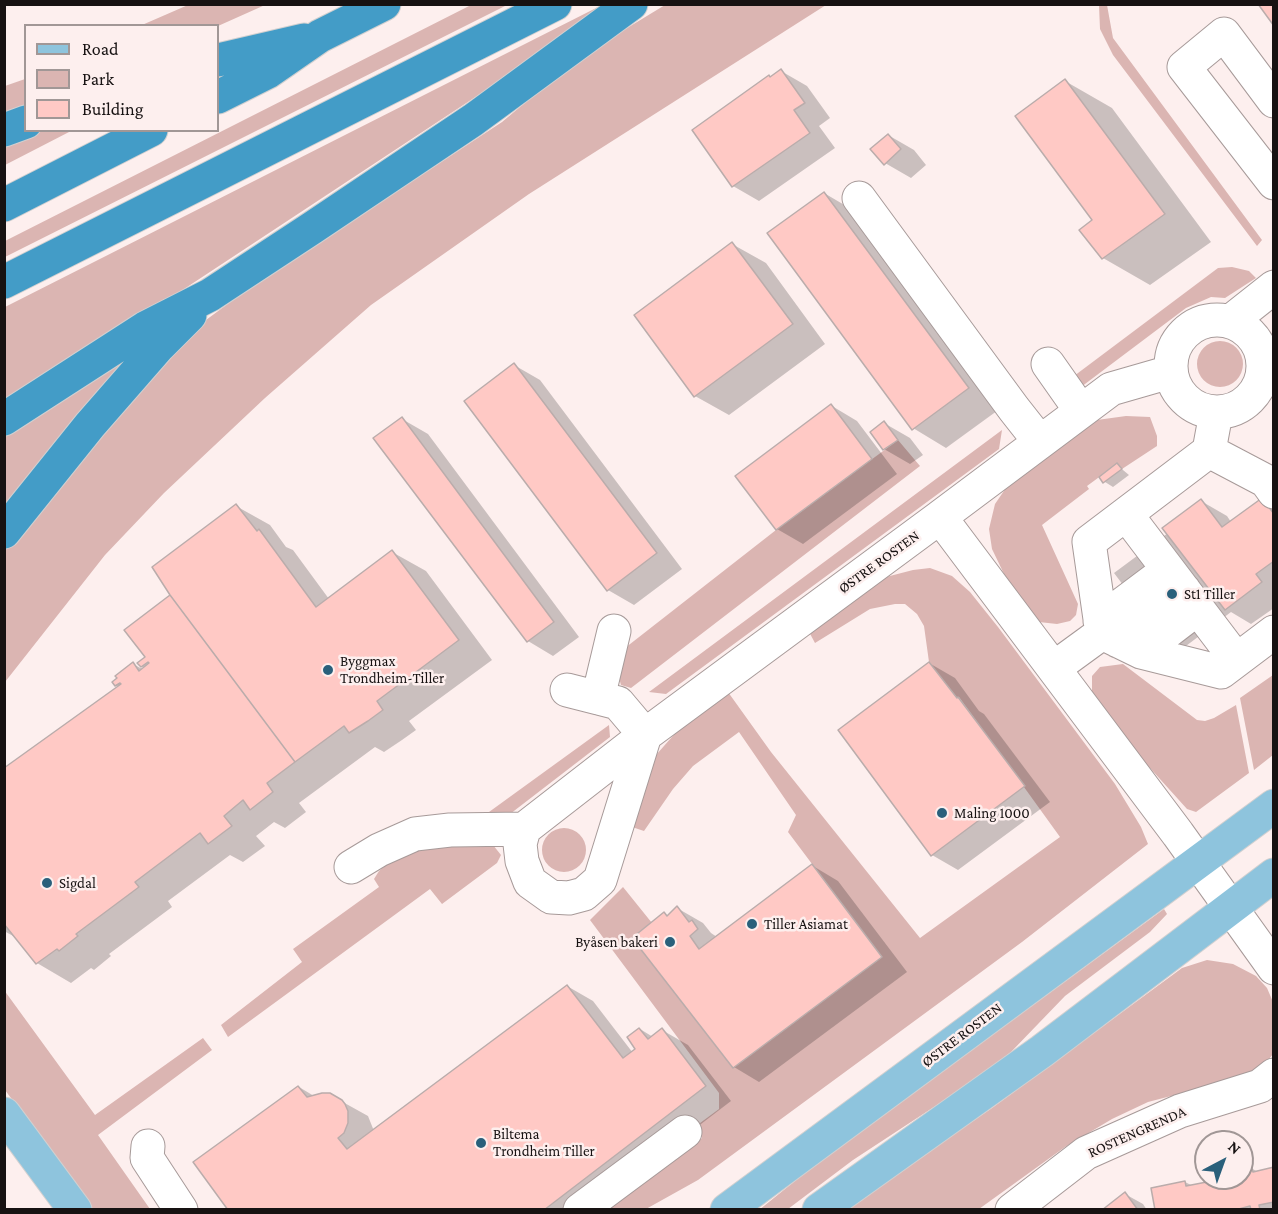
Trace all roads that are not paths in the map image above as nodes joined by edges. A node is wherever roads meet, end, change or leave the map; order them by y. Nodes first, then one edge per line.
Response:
1 (384, 4) edge
2 (555, 4) edge
3 (631, 4) edge
4 (320, 36) junction
5 (219, 60) edge
6 (219, 96) edge
7 (1274, 101) edge
8 (24, 123) edge
9 (4, 130) edge
10 (147, 132) edge
11 (1274, 183) edge
12 (860, 198) dead end
13 (4, 205) edge
14 (4, 282) edge
15 (1274, 286) edge
16 (210, 295) junction
17 (1231, 321) junction
18 (1048, 364) dead end
19 (1170, 372) junction
20 (1081, 411) junction
21 (1216, 413) junction
22 (4, 419) edge
23 (1040, 442) junction
24 (1209, 451) junction
25 (1274, 492) edge
26 (1126, 514) junction
27 (940, 517) junction
28 (4, 532) edge
29 (1176, 581) junction
30 (1112, 629) junction
31 (614, 631) dead end
32 (1274, 632) edge
33 (1236, 659) junction
34 (1054, 668) junction
35 (645, 735) junction
36 (1274, 807) edge
37 (524, 829) junction
38 (1198, 862) junction
39 (351, 867) dead end
40 (1274, 875) edge
41 (1230, 908) junction
42 (1274, 968) edge
43 (1274, 1075) edge
44 (4, 1114) edge
45 (685, 1132) dead end
46 (148, 1146) dead end
47 (75, 1209) edge
48 (181, 1209) edge
49 (580, 1209) edge
50 (728, 1209) edge
51 (819, 1209) edge
52 (1012, 1209) edge

1 - 4 highway
2 - 14 highway
3 - 16 highway
4 - 5 highway
4 - 6 highway
7 - 11 street
8 - 9 highway
10 - 13 highway
12 - 23 street
15 - 17 street
16 - 22 highway
16 - 28 highway
17 - 19 street
17 - 21 street
18 - 20 street
19 - 20 street, ØSTRE ROSTEN
19 - 21 street
20 - 23 street, ØSTRE ROSTEN
21 - 24 street
23 - 27 street, ØSTRE ROSTEN
24 - 25 street
24 - 26 street
26 - 29 street
26 - 30 street
27 - 34 street
27 - 35 street, ØSTRE ROSTEN
29 - 30 street
29 - 30 street
29 - 33 street
30 - 33 street
30 - 34 street
31 - 35 street
32 - 33 street
34 - 38 street
35 - 37 street, ØSTRE ROSTEN
35 - 37 street
36 - 38 main road, ØSTRE ROSTEN
37 - 39 street
38 - 41 street
38 - 50 main road, ØSTRE ROSTEN
40 - 41 main road
41 - 42 street
41 - 51 main road
43 - 52 street, ROSTENGRENDA
44 - 47 main road
45 - 49 street
46 - 48 street

